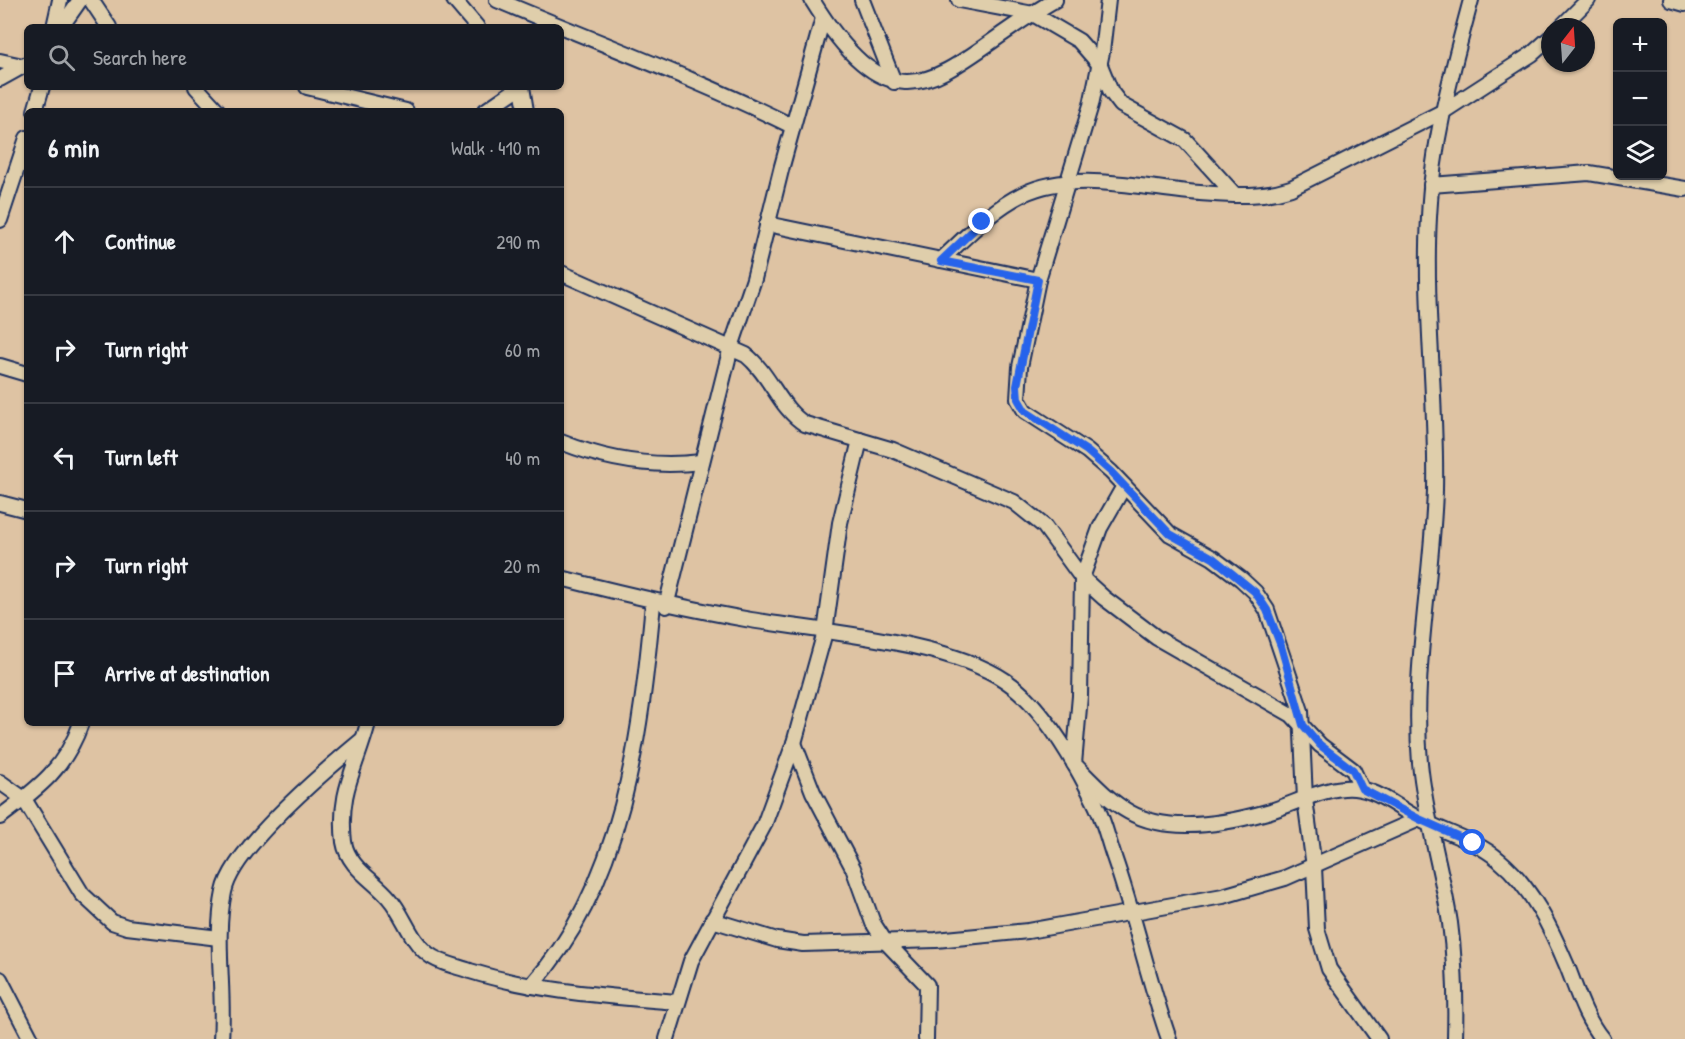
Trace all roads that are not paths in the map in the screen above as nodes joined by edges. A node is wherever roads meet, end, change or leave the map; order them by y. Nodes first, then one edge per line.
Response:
1 (60, 0) edge
2 (80, 0) edge
3 (91, 0) edge
4 (454, 0) edge
5 (497, 0) edge
6 (812, 0) edge
7 (862, 0) edge
8 (959, 0) edge
9 (1055, 0) edge
10 (1108, 0) edge
11 (1471, 0) edge
12 (1588, 0) edge
13 (1671, 0) edge
14 (1685, 4) edge
15 (1033, 14) junction
16 (823, 18) junction
17 (1570, 18) edge
18 (55, 24) edge
19 (63, 24) edge
20 (107, 24) edge
21 (474, 24) edge
22 (553, 24) edge
23 (564, 29) edge
24 (1541, 46) edge
25 (0, 61) edge
26 (1100, 65) junction
27 (24, 66) edge
28 (24, 67) edge
29 (0, 79) edge
30 (894, 82) junction
31 (41, 90) edge
32 (199, 90) edge
33 (319, 90) edge
34 (516, 90) edge
35 (522, 90) edge
36 (36, 108) edge
37 (215, 108) edge
38 (394, 108) edge
39 (490, 108) edge
40 (525, 108) edge
41 (1444, 111) junction
42 (792, 126) junction
43 (24, 147) edge
44 (1067, 181) junction
45 (1431, 185) junction
46 (1685, 189) edge
47 (1235, 195) junction
48 (0, 220) edge
49 (767, 224) junction
50 (941, 261) junction
51 (564, 274) edge
52 (1038, 280) junction
53 (731, 347) junction
54 (0, 366) edge
55 (24, 373) edge
56 (860, 440) junction
57 (564, 443) edge
58 (701, 462) junction
59 (1124, 486) junction
60 (0, 503) edge
61 (24, 509) edge
62 (1082, 578) junction
63 (564, 579) edge
64 (660, 604) junction
65 (825, 632) junction
66 (1303, 725) junction
67 (80, 726) edge
68 (367, 726) edge
69 (364, 739) junction
70 (794, 743) junction
71 (1074, 764) junction
72 (0, 782) edge
73 (1362, 789) junction
74 (24, 799) junction
75 (1305, 799) junction
76 (0, 817) edge
77 (1424, 821) junction
78 (1314, 867) junction
79 (1133, 913) junction
80 (712, 920) junction
81 (219, 938) junction
82 (884, 940) junction
83 (0, 979) edge
84 (531, 986) junction
85 (677, 1002) junction
86 (32, 1039) edge
87 (221, 1039) edge
88 (667, 1039) edge
89 (926, 1039) edge
90 (1169, 1039) edge
91 (1379, 1039) edge
92 (1455, 1039) edge
93 (1602, 1039) edge

1 - 18 street
2 - 19 street
3 - 20 street
4 - 21 street
5 - 22 street
6 - 16 street
7 - 30 street
8 - 15 street
9 - 15 street
10 - 26 street
11 - 41 street
12 - 17 street
13 - 14 street
15 - 26 street
15 - 30 street
16 - 30 street
16 - 42 street
23 - 42 street
24 - 41 street
25 - 27 street
26 - 44 street
26 - 47 street
28 - 29 street
31 - 36 street
32 - 37 street
33 - 38 street
34 - 39 street
35 - 40 street
41 - 45 street
41 - 47 street
42 - 49 street
43 - 48 street
44 - 47 street
44 - 50 street
44 - 52 street
45 - 46 street
45 - 77 street
49 - 50 street
49 - 53 street
50 - 52 street
51 - 53 street
52 - 59 street
53 - 56 street
53 - 58 street
54 - 55 street
56 - 62 street
56 - 65 street
57 - 58 street
58 - 64 street
59 - 62 street
59 - 66 street
60 - 61 street
62 - 66 street
62 - 71 street
63 - 64 street
64 - 65 street
64 - 84 street
65 - 70 street
65 - 71 street
66 - 73 street
66 - 75 street
67 - 74 street
68 - 69 street
69 - 81 street
69 - 84 street
70 - 80 street
70 - 82 street
71 - 75 street
71 - 79 street
72 - 74 street
73 - 75 street
73 - 77 street
74 - 76 street
74 - 81 street
75 - 78 street
77 - 78 street
77 - 92 street
77 - 93 street
78 - 79 street
78 - 91 street
79 - 82 street
79 - 90 street
80 - 82 street
80 - 85 street
81 - 87 street
82 - 89 street
83 - 86 street
84 - 85 street
85 - 88 street

